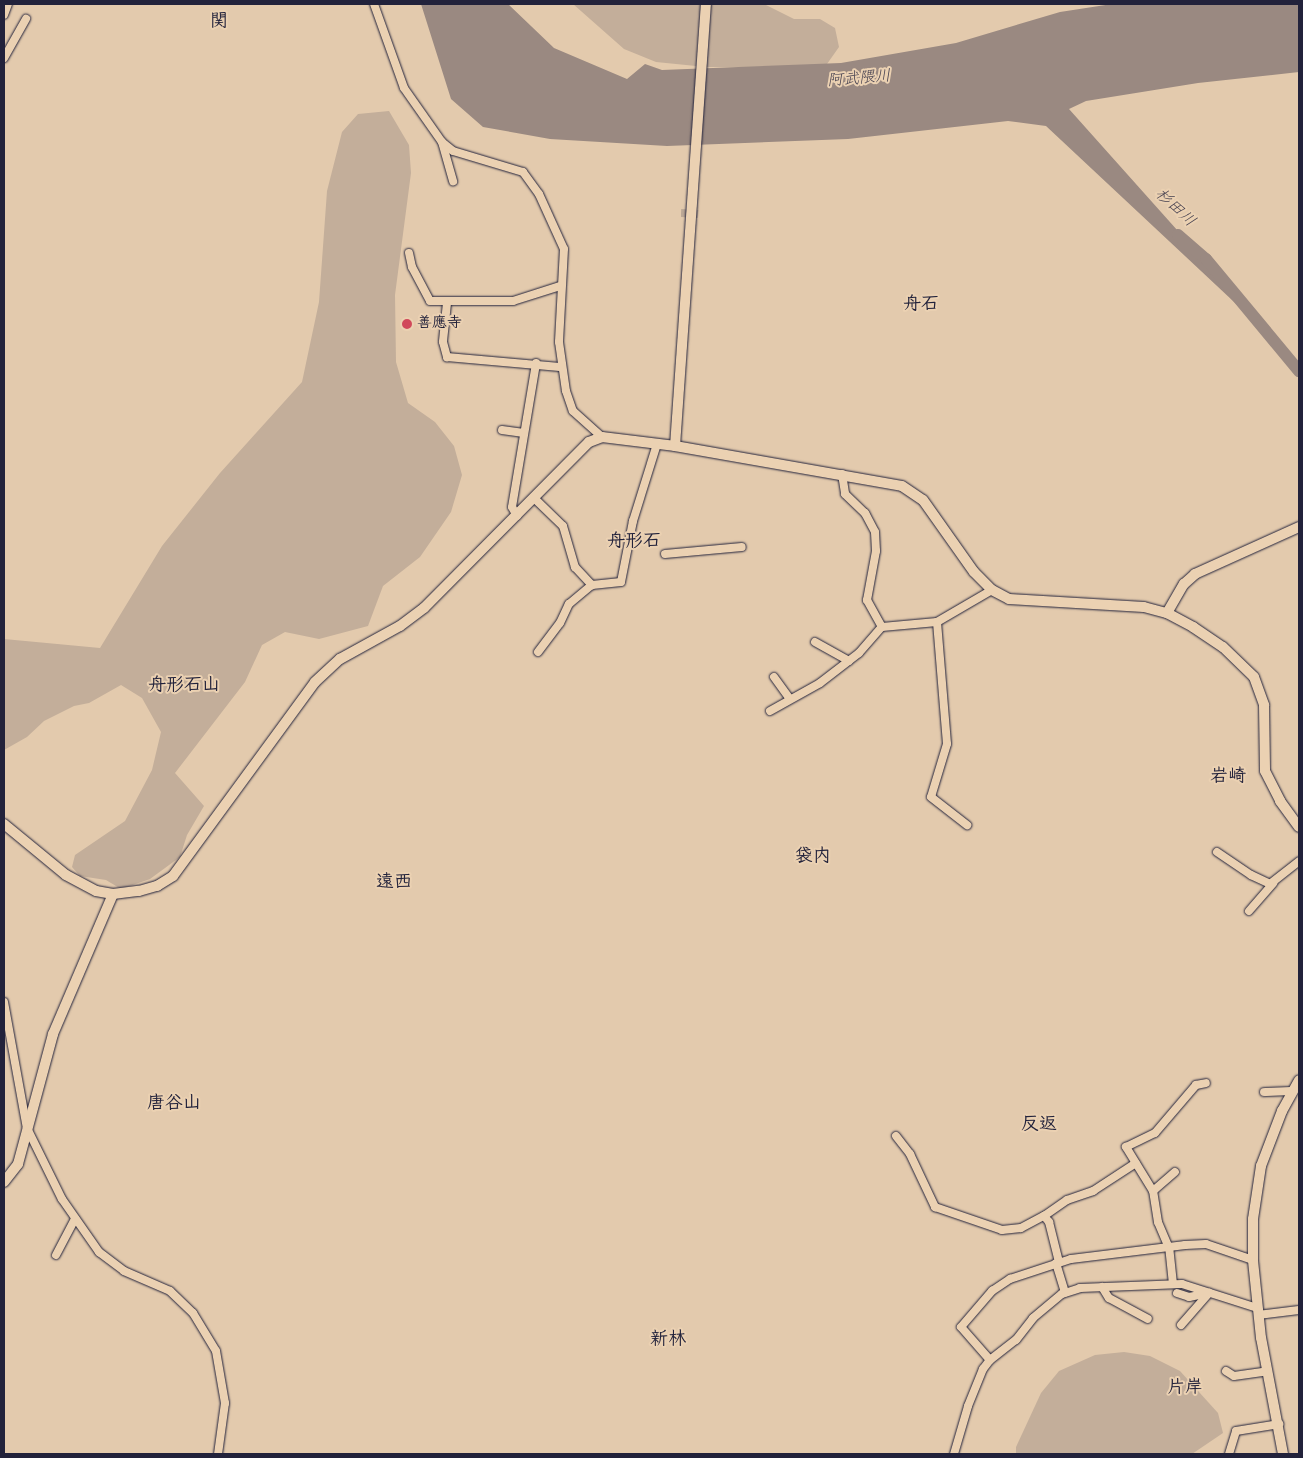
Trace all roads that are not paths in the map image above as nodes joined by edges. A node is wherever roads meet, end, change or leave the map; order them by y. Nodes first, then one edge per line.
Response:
1 (8, 4) edge
2 (374, 4) edge
3 (706, 4) edge
4 (4, 16) edge
5 (26, 19) dead end
6 (4, 58) edge
7 (442, 142) junction
8 (453, 180) dead end
9 (409, 253) dead end
10 (560, 286) junction
11 (447, 303) junction
12 (525, 352) dead end
13 (533, 362) junction
14 (560, 367) junction
15 (502, 430) dead end
16 (524, 433) junction
17 (602, 437) junction
18 (657, 444) junction
19 (675, 446) junction
20 (842, 474) junction
21 (534, 498) junction
22 (517, 516) junction
23 (1299, 527) edge
24 (742, 547) dead end
25 (665, 554) dead end
26 (592, 585) junction
27 (992, 590) junction
28 (1167, 613) junction
29 (937, 622) junction
30 (882, 627) junction
31 (816, 642) dead end
32 (538, 652) dead end
33 (849, 661) junction
34 (774, 677) dead end
35 (790, 699) junction
36 (770, 711) dead end
37 (1295, 813) edge
38 (4, 824) edge
39 (967, 825) dead end
40 (1299, 827) edge
41 (1217, 852) dead end
42 (1299, 861) edge
43 (1273, 883) junction
44 (113, 894) junction
45 (1249, 911) dead end
46 (4, 1002) edge
47 (1299, 1080) edge
48 (1206, 1083) dead end
49 (1293, 1091) junction
50 (1264, 1092) dead end
51 (27, 1128) junction
52 (896, 1136) dead end
53 (1136, 1163) junction
54 (1175, 1172) dead end
55 (4, 1182) edge
56 (1153, 1191) junction
57 (1044, 1216) junction
58 (75, 1219) junction
59 (1169, 1248) junction
60 (56, 1255) dead end
61 (1253, 1260) junction
62 (1057, 1263) junction
63 (1173, 1284) junction
64 (1102, 1287) junction
65 (1065, 1293) junction
66 (1177, 1293) dead end
67 (1208, 1293) junction
68 (1299, 1310) edge
69 (1258, 1311) junction
70 (1148, 1319) dead end
71 (1181, 1325) dead end
72 (990, 1360) junction
73 (1268, 1370) junction
74 (1226, 1371) dead end
75 (1279, 1424) junction
76 (218, 1454) edge
77 (954, 1454) edge
78 (1229, 1454) edge
79 (1282, 1454) edge

1 - 4 street
2 - 7 street
3 - 19 street
5 - 6 street
7 - 8 street
7 - 10 street
9 - 11 street
10 - 11 street
10 - 14 street
11 - 13 street
12 - 13 street
13 - 14 street
13 - 16 street
14 - 17 street
15 - 16 street
16 - 22 street
17 - 18 street
17 - 21 street
18 - 19 street
18 - 26 street
19 - 20 street
20 - 27 street
20 - 30 street
21 - 22 street
21 - 26 street
22 - 44 street
23 - 28 street
24 - 25 street
26 - 32 street
27 - 28 street
27 - 29 street
28 - 37 street
29 - 30 street
29 - 39 street
30 - 33 street
31 - 33 street
33 - 35 street
34 - 35 street
35 - 36 street
37 - 40 street
38 - 44 street
41 - 43 street
42 - 43 street
43 - 45 street
44 - 51 street
46 - 51 street
47 - 49 street
48 - 53 street
49 - 50 street
49 - 61 street
51 - 55 street
51 - 58 street
52 - 57 street
53 - 56 street
53 - 57 street
54 - 56 street
56 - 59 street
57 - 62 street
58 - 60 street
58 - 76 street
59 - 61 street
59 - 62 street
59 - 63 street
61 - 69 street
62 - 65 street
62 - 72 street
63 - 64 street
63 - 67 street
64 - 65 street
64 - 70 street
65 - 72 street
66 - 67 street
67 - 69 street
67 - 71 street
68 - 69 street
69 - 73 street
72 - 77 street
73 - 74 street
73 - 75 street
75 - 78 street
75 - 79 street

